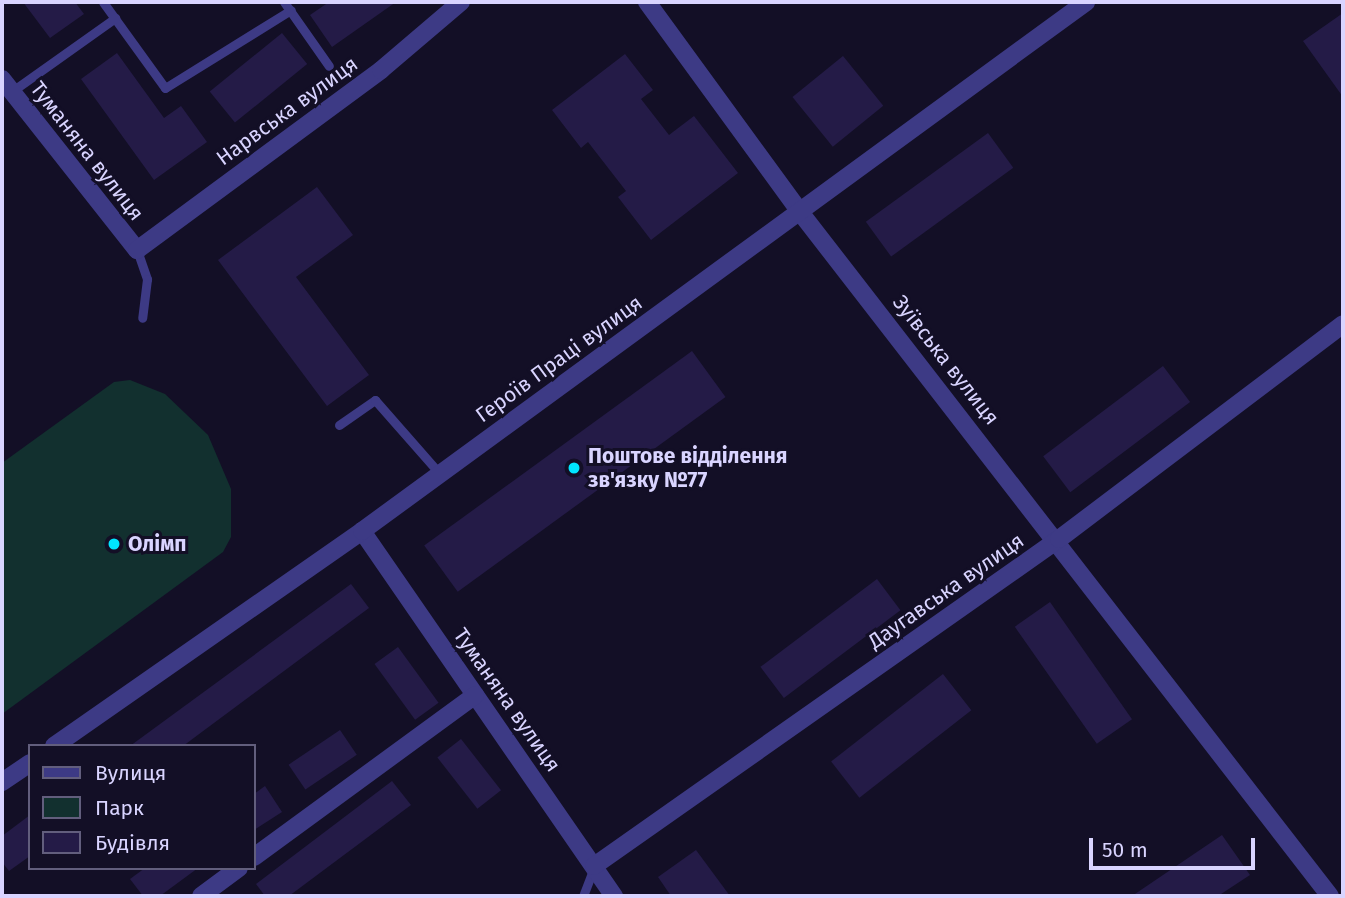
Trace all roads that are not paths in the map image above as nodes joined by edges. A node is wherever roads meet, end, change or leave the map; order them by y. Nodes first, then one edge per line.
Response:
1 (284, 2) edge
2 (461, 2) edge
3 (647, 2) edge
4 (1086, 2) edge
5 (107, 3) edge
6 (291, 10) junction
7 (115, 18) junction
8 (329, 66) dead end
9 (6, 85) edge
10 (800, 212) junction
11 (136, 250) junction
12 (142, 318) dead end
13 (1343, 324) edge
14 (339, 425) dead end
15 (440, 474) junction
16 (362, 531) junction
17 (1059, 540) junction
18 (475, 695) junction
19 (57, 744) edge
20 (28, 764) edge
21 (2, 782) edge
22 (256, 856) edge
23 (594, 866) junction
24 (236, 870) edge
25 (201, 896) edge
26 (583, 896) edge
27 (614, 896) edge
28 (1330, 896) edge

1 - 6 lane
2 - 11 street, Нарвська вулиця
3 - 10 street, Зуївська вулиця
4 - 10 street, Героїв Праці вулиця
5 - 7 lane
6 - 7 lane
6 - 8 lane
7 - 9 lane
9 - 11 street, Туманяна вулиця
10 - 15 street, Героїв Праці вулиця
10 - 17 street, Зуївська вулиця
11 - 12 lane
13 - 17 street, Даугавська вулиця
14 - 15 lane
15 - 16 street, Героїв Праці вулиця
16 - 18 street, Туманяна вулиця
16 - 19 street, Героїв Праці вулиця
17 - 23 street, Даугавська вулиця
17 - 28 street, Зуївська вулиця
18 - 22 street
18 - 23 street, Туманяна вулиця
20 - 21 street
23 - 26 lane
23 - 27 street, Туманяна вулиця
24 - 25 street

